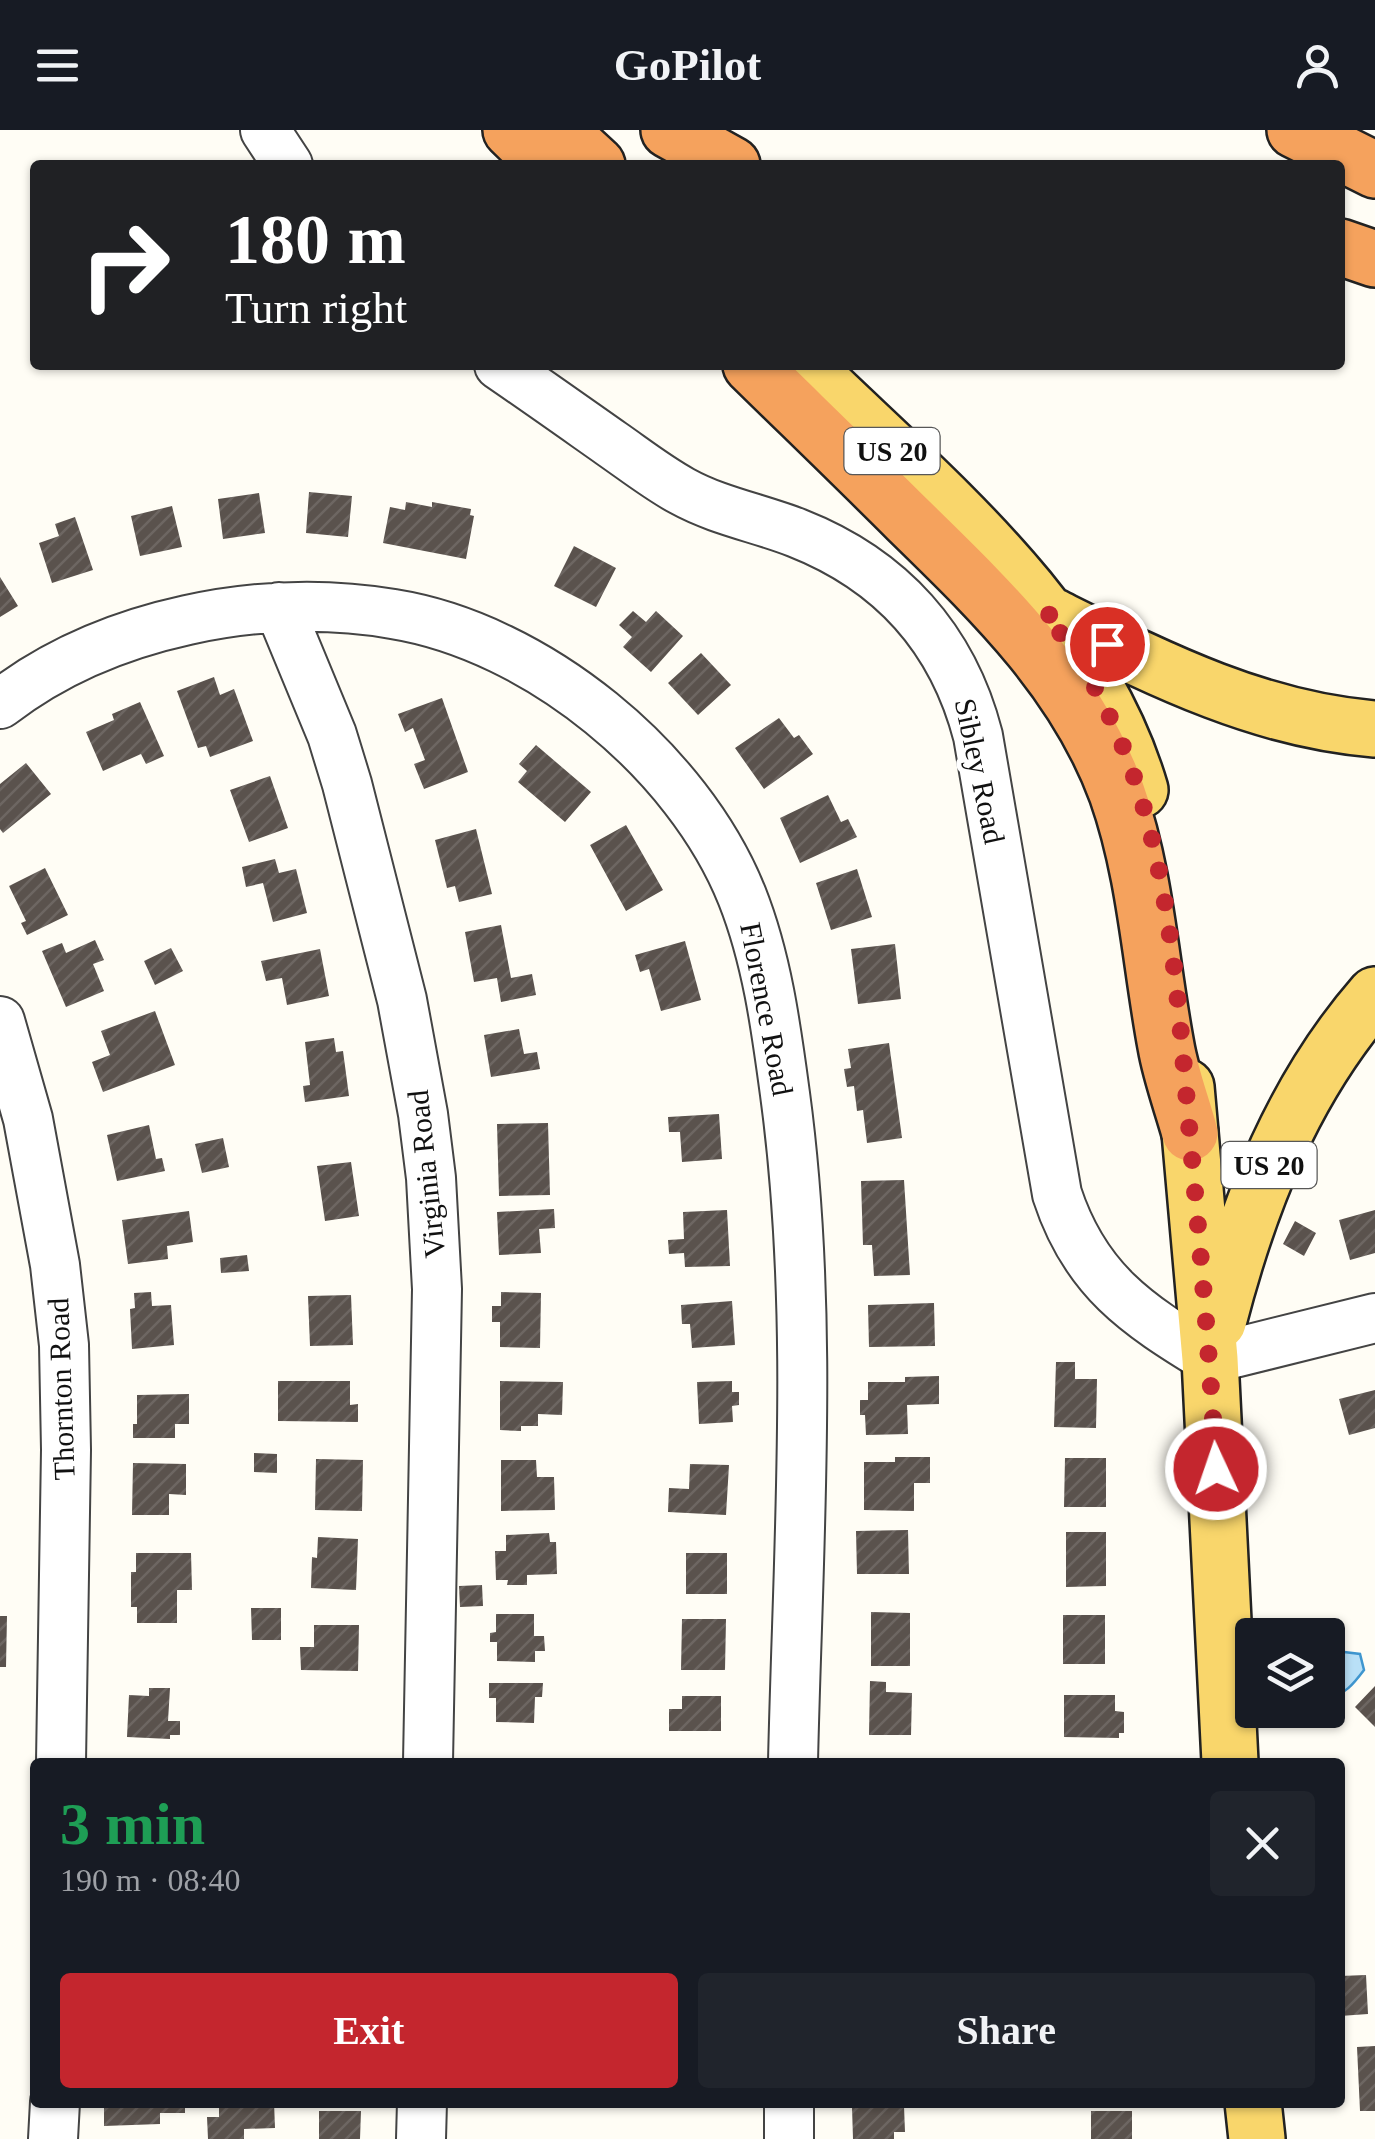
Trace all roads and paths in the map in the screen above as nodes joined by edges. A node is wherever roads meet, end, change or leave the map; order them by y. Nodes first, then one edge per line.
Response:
1 (264, 130) edge
2 (511, 130) edge
3 (559, 130) edge
4 (584, 130) edge
5 (669, 130) edge
6 (1295, 130) edge
7 (285, 160) edge
8 (542, 160) edge
9 (592, 160) edge
10 (606, 160) edge
11 (723, 160) edge
12 (1375, 170) edge
13 (1345, 249) edge
14 (1375, 260) edge
15 (506, 370) edge
16 (756, 370) edge
17 (809, 370) edge
18 (279, 608) junction
19 (1044, 612) junction
20 (0, 704) edge
21 (1375, 729) edge
22 (1375, 994) edge
23 (0, 1021) edge
24 (1190, 1133) junction
25 (1375, 1318) edge
26 (1210, 1359) junction
27 (61, 1758) edge
28 (428, 1758) edge
29 (794, 1758) edge
30 (1230, 1758) edge
31 (55, 2108) edge
32 (422, 2108) edge
33 (789, 2108) edge
34 (1254, 2108) edge
35 (54, 2139) edge
36 (421, 2139) edge
37 (789, 2139) edge
38 (1257, 2139) edge

1 - 7 street
2 - 8 highway
3 - 9 highway
4 - 10 main road
5 - 11 highway
6 - 12 highway
13 - 14 highway
15 - 26 street, Sibley Road
16 - 24 highway
17 - 19 main road, US 20
18 - 20 street, Florence Road
18 - 28 street, Virginia Road
18 - 29 street, Florence Road
19 - 21 main road
19 - 24 main road, US 20
22 - 26 main road, US 20
23 - 27 street, Thornton Road
24 - 26 main road, US 20
25 - 26 street
26 - 30 main road, US 20
31 - 35 street
32 - 36 street
33 - 37 street
34 - 38 main road

